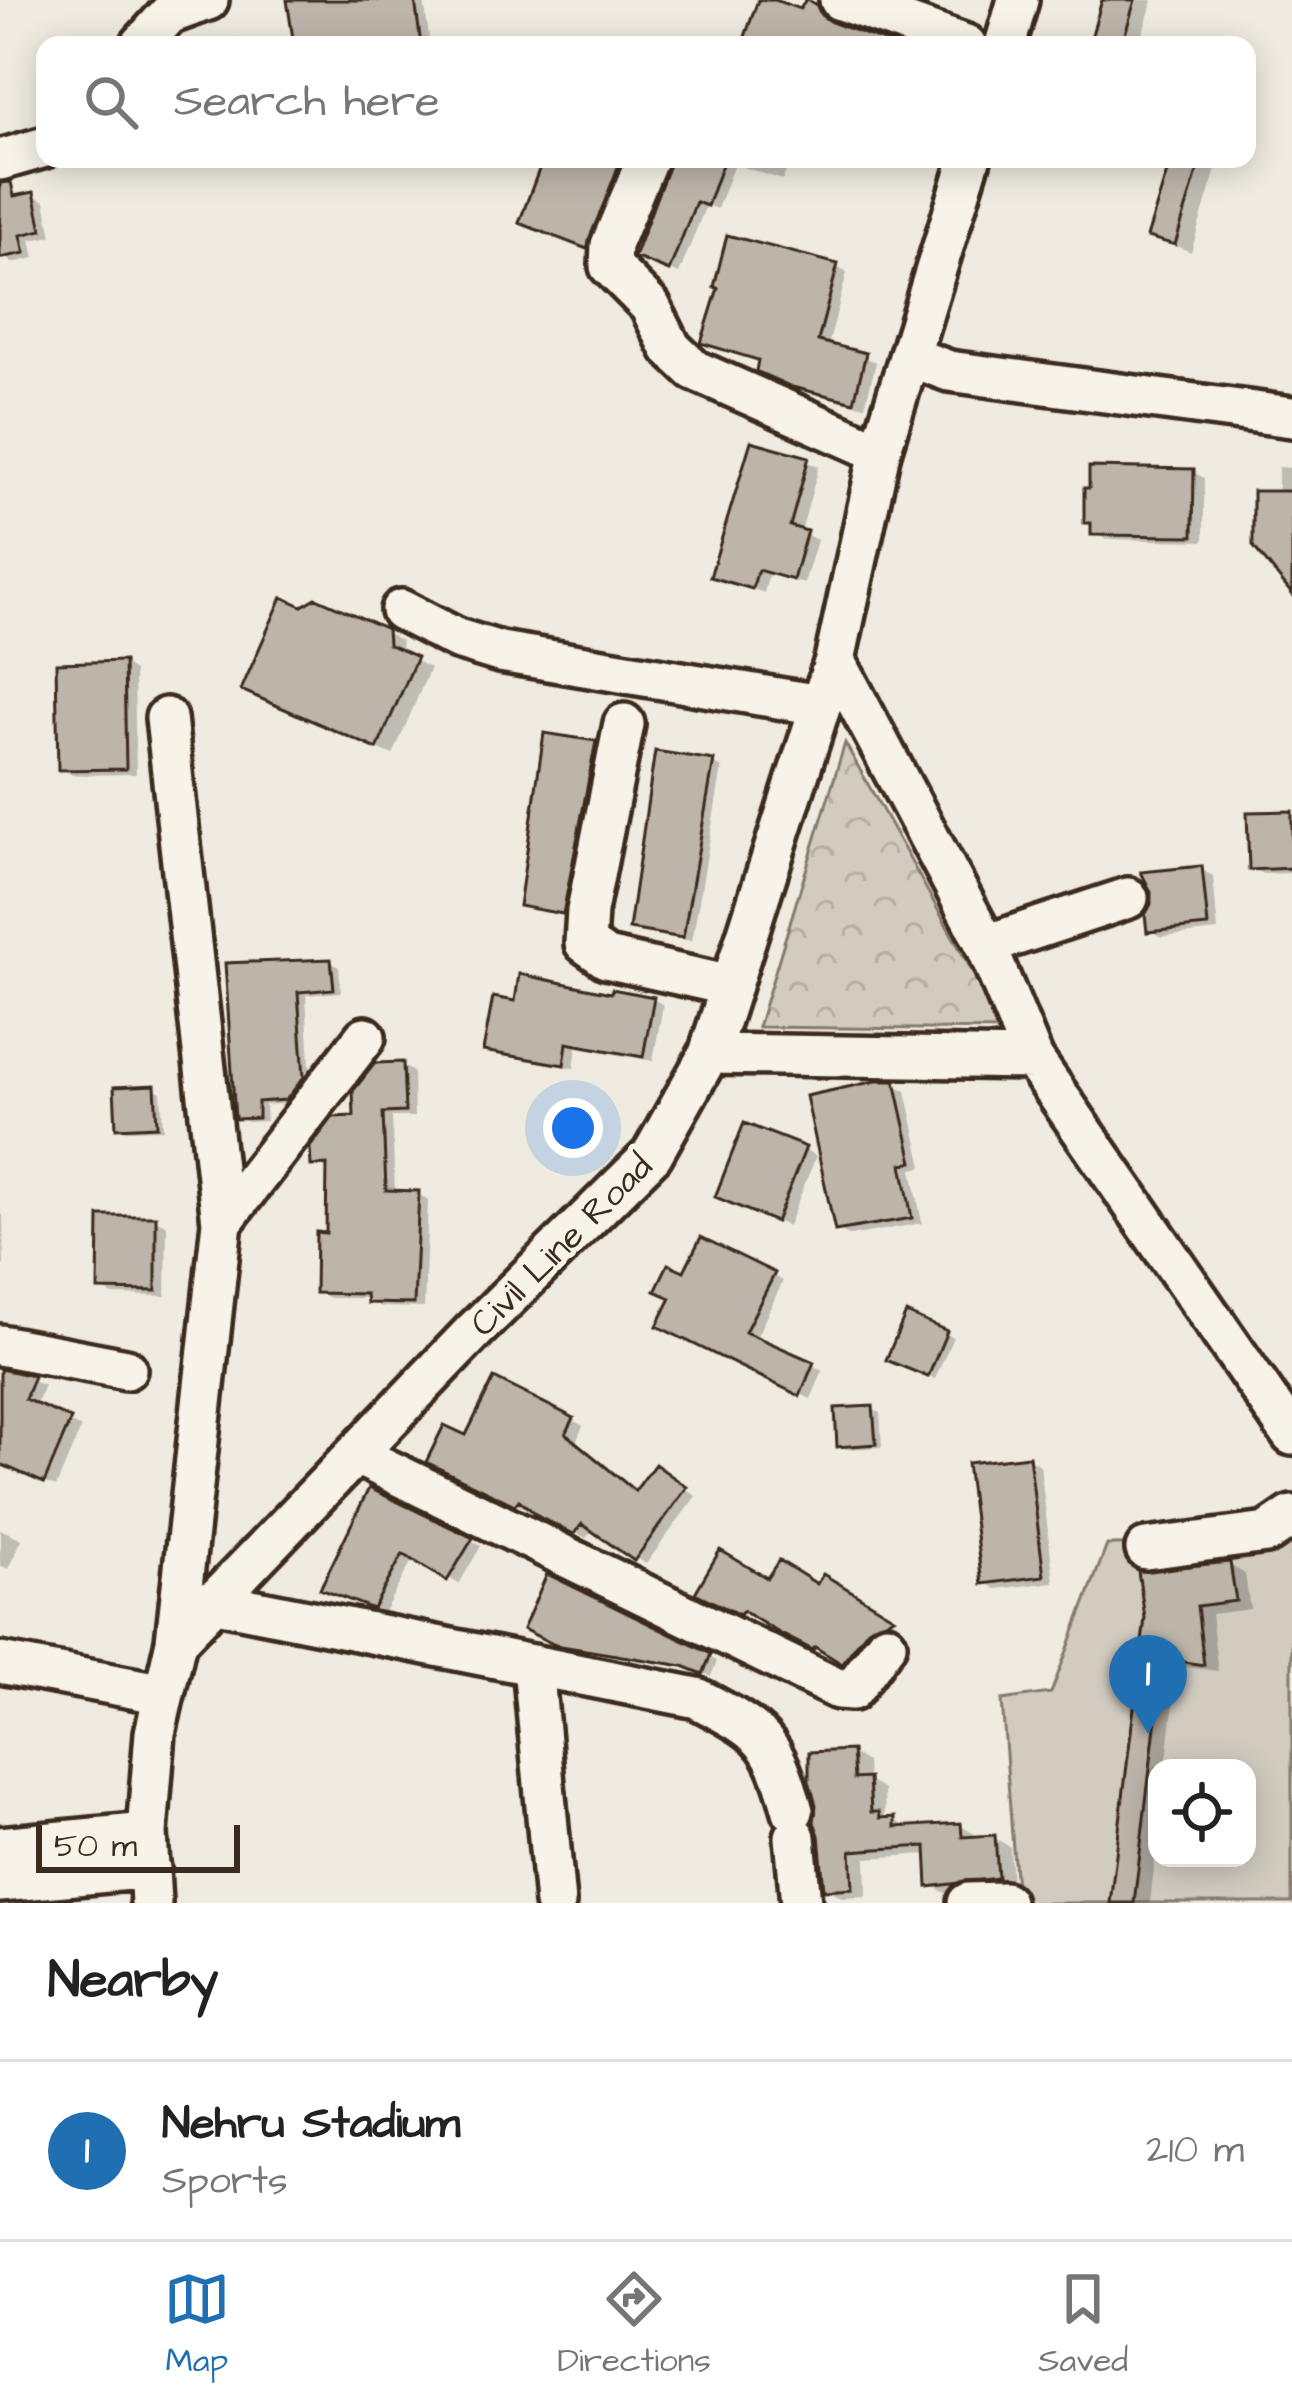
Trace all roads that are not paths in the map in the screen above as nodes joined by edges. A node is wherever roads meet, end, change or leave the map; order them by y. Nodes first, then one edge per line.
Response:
1 (208, 0) edge
2 (840, 0) edge
3 (1018, 0) edge
4 (149, 36) edge
5 (941, 36) edge
6 (1007, 36) edge
7 (36, 150) edge
8 (0, 160) edge
9 (643, 168) edge
10 (967, 168) edge
11 (911, 356) junction
12 (1292, 417) edge
13 (880, 452) junction
14 (401, 610) dead end
15 (835, 660) junction
16 (820, 705) junction
17 (166, 718) dead end
18 (624, 724) dead end
19 (1128, 898) dead end
20 (986, 945) junction
21 (730, 986) junction
22 (365, 1036) dead end
23 (709, 1054) junction
24 (1034, 1059) junction
25 (222, 1222) junction
26 (0, 1345) edge
27 (127, 1369) dead end
28 (1292, 1435) edge
29 (357, 1456) junction
30 (1292, 1516) edge
31 (1146, 1549) dead end
32 (211, 1601) junction
33 (176, 1641) junction
34 (886, 1644) dead end
35 (0, 1663) edge
36 (533, 1665) junction
37 (164, 1694) junction
38 (0, 1846) edge
39 (149, 1868) edge
40 (0, 1882) edge
41 (1004, 1902) edge
42 (555, 1903) edge
43 (800, 1903) edge
44 (968, 1903) edge

1 - 4 street
2 - 5 street
3 - 6 street
7 - 8 street
9 - 13 street
10 - 11 street, Civil Line Road
11 - 12 street
11 - 13 street, Civil Line Road
13 - 15 street, Civil Line Road
14 - 16 street
15 - 16 street, Civil Line Road
15 - 20 street
16 - 21 street, Civil Line Road
17 - 25 street
18 - 21 street
19 - 20 street
20 - 24 street
21 - 23 street, Civil Line Road
22 - 25 street
23 - 24 street
23 - 29 street, Civil Line Road
24 - 28 street
25 - 33 street
26 - 27 street
29 - 32 street, Civil Line Road
29 - 34 street
30 - 31 street
32 - 33 street, Civil Line Road
32 - 36 street
33 - 37 street, Civil Line Road
35 - 37 street
36 - 42 street
36 - 43 street
37 - 39 street, Civil Line Road
38 - 39 street
39 - 40 street
41 - 44 street

